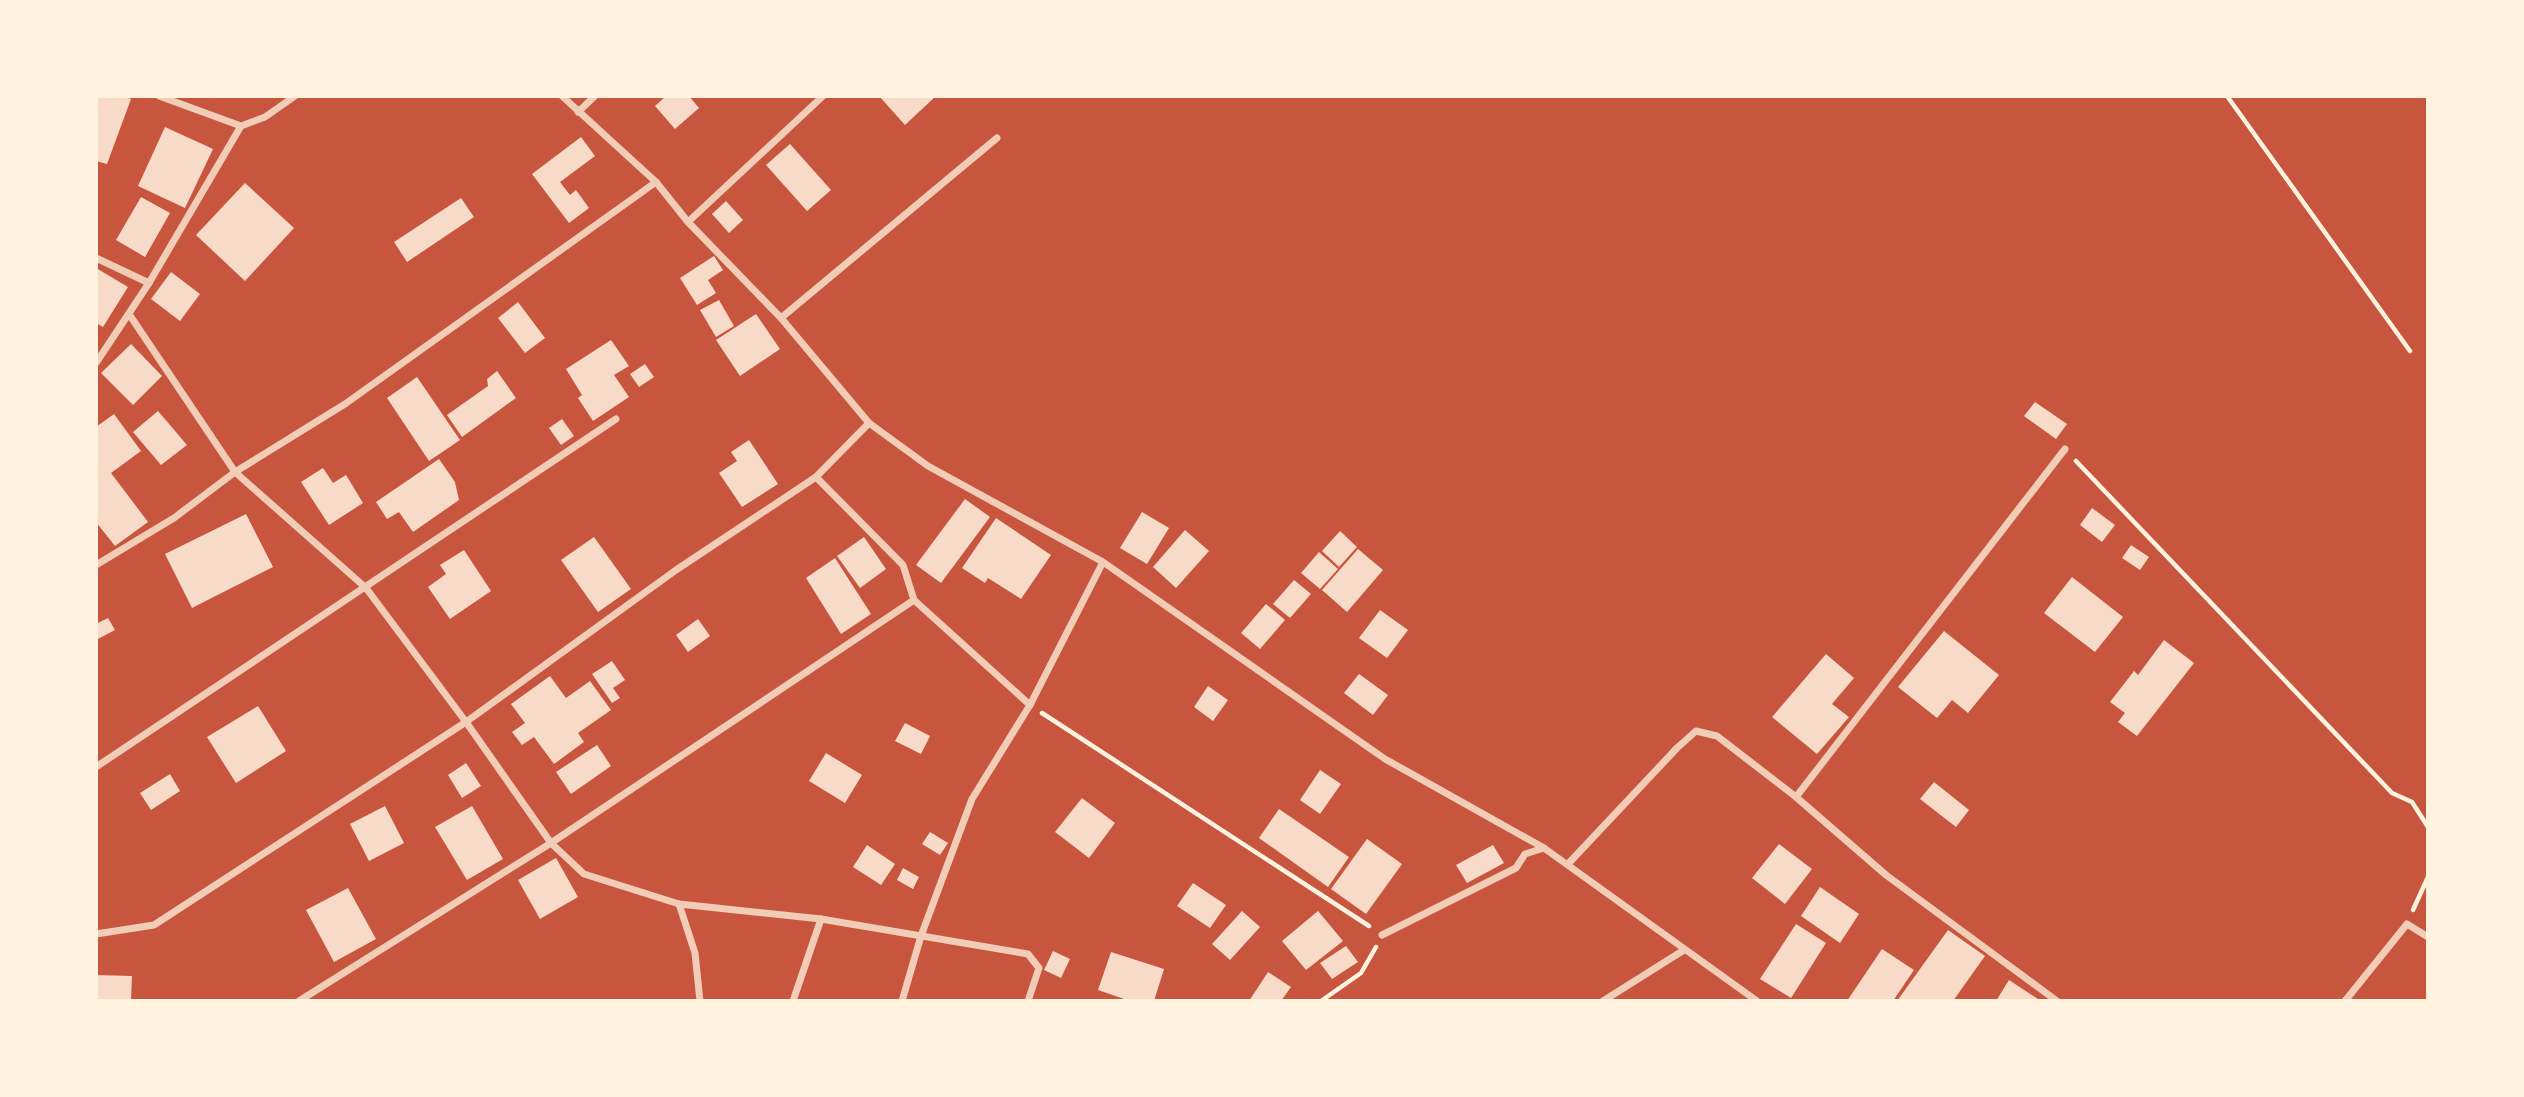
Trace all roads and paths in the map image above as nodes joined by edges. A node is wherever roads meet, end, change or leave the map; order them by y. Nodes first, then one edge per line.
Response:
1 (159, 96) edge
2 (295, 96) edge
3 (562, 96) edge
4 (596, 96) edge
5 (823, 96) edge
6 (2227, 96) edge
7 (578, 113) junction
8 (241, 127) junction
9 (997, 138) dead end
10 (656, 182) junction
11 (688, 222) junction
12 (96, 258) edge
13 (149, 283) junction
14 (129, 314) junction
15 (781, 318) junction
16 (2410, 351) dead end
17 (96, 363) edge
18 (616, 419) dead end
19 (869, 423) junction
20 (2064, 449) joint
21 (235, 472) junction
22 (816, 477) junction
23 (1103, 562) junction
24 (96, 565) edge
25 (366, 588) junction
26 (914, 600) junction
27 (1030, 705) junction
28 (466, 722) junction
29 (96, 767) edge
30 (1796, 797) junction
31 (2428, 827) edge
32 (551, 843) junction
33 (1544, 848) junction
34 (1569, 864) junction
35 (2428, 877) edge
36 (679, 904) junction
37 (821, 919) junction
38 (2407, 924) junction
39 (96, 934) edge
40 (1382, 935) junction
41 (921, 936) junction
42 (2428, 937) edge
43 (1684, 950) junction
44 (299, 1001) edge
45 (700, 1001) edge
46 (793, 1001) edge
47 (902, 1001) edge
48 (1028, 1001) edge
49 (1321, 1001) edge
50 (1603, 1001) edge
51 (1757, 1001) edge
52 (2057, 1001) edge
53 (2345, 1001) edge

1 - 8 street
2 - 8 street
3 - 7 street
4 - 7 street
5 - 11 street
6 - 16 path
7 - 10 street
8 - 13 street
9 - 15 street
10 - 11 street
10 - 21 street
11 - 15 street
12 - 13 street
13 - 14 street
14 - 17 street
14 - 21 street
15 - 19 street
18 - 25 street
19 - 22 street
19 - 23 street
20 - 30 street
20 - 31 path
21 - 24 street
21 - 25 street
22 - 26 street
22 - 28 street
23 - 27 street
23 - 33 street
25 - 28 street
25 - 29 street
26 - 27 street
26 - 32 street
27 - 40 path
27 - 41 street
28 - 32 street
28 - 39 street
30 - 34 street
30 - 52 street
32 - 36 street
32 - 44 street
33 - 34 street
33 - 40 street
34 - 43 street
35 - 38 path
36 - 37 street
36 - 45 street
37 - 41 street
37 - 46 street
38 - 42 street
38 - 53 street
40 - 49 path
41 - 47 street
41 - 48 street
43 - 50 street
43 - 51 street

